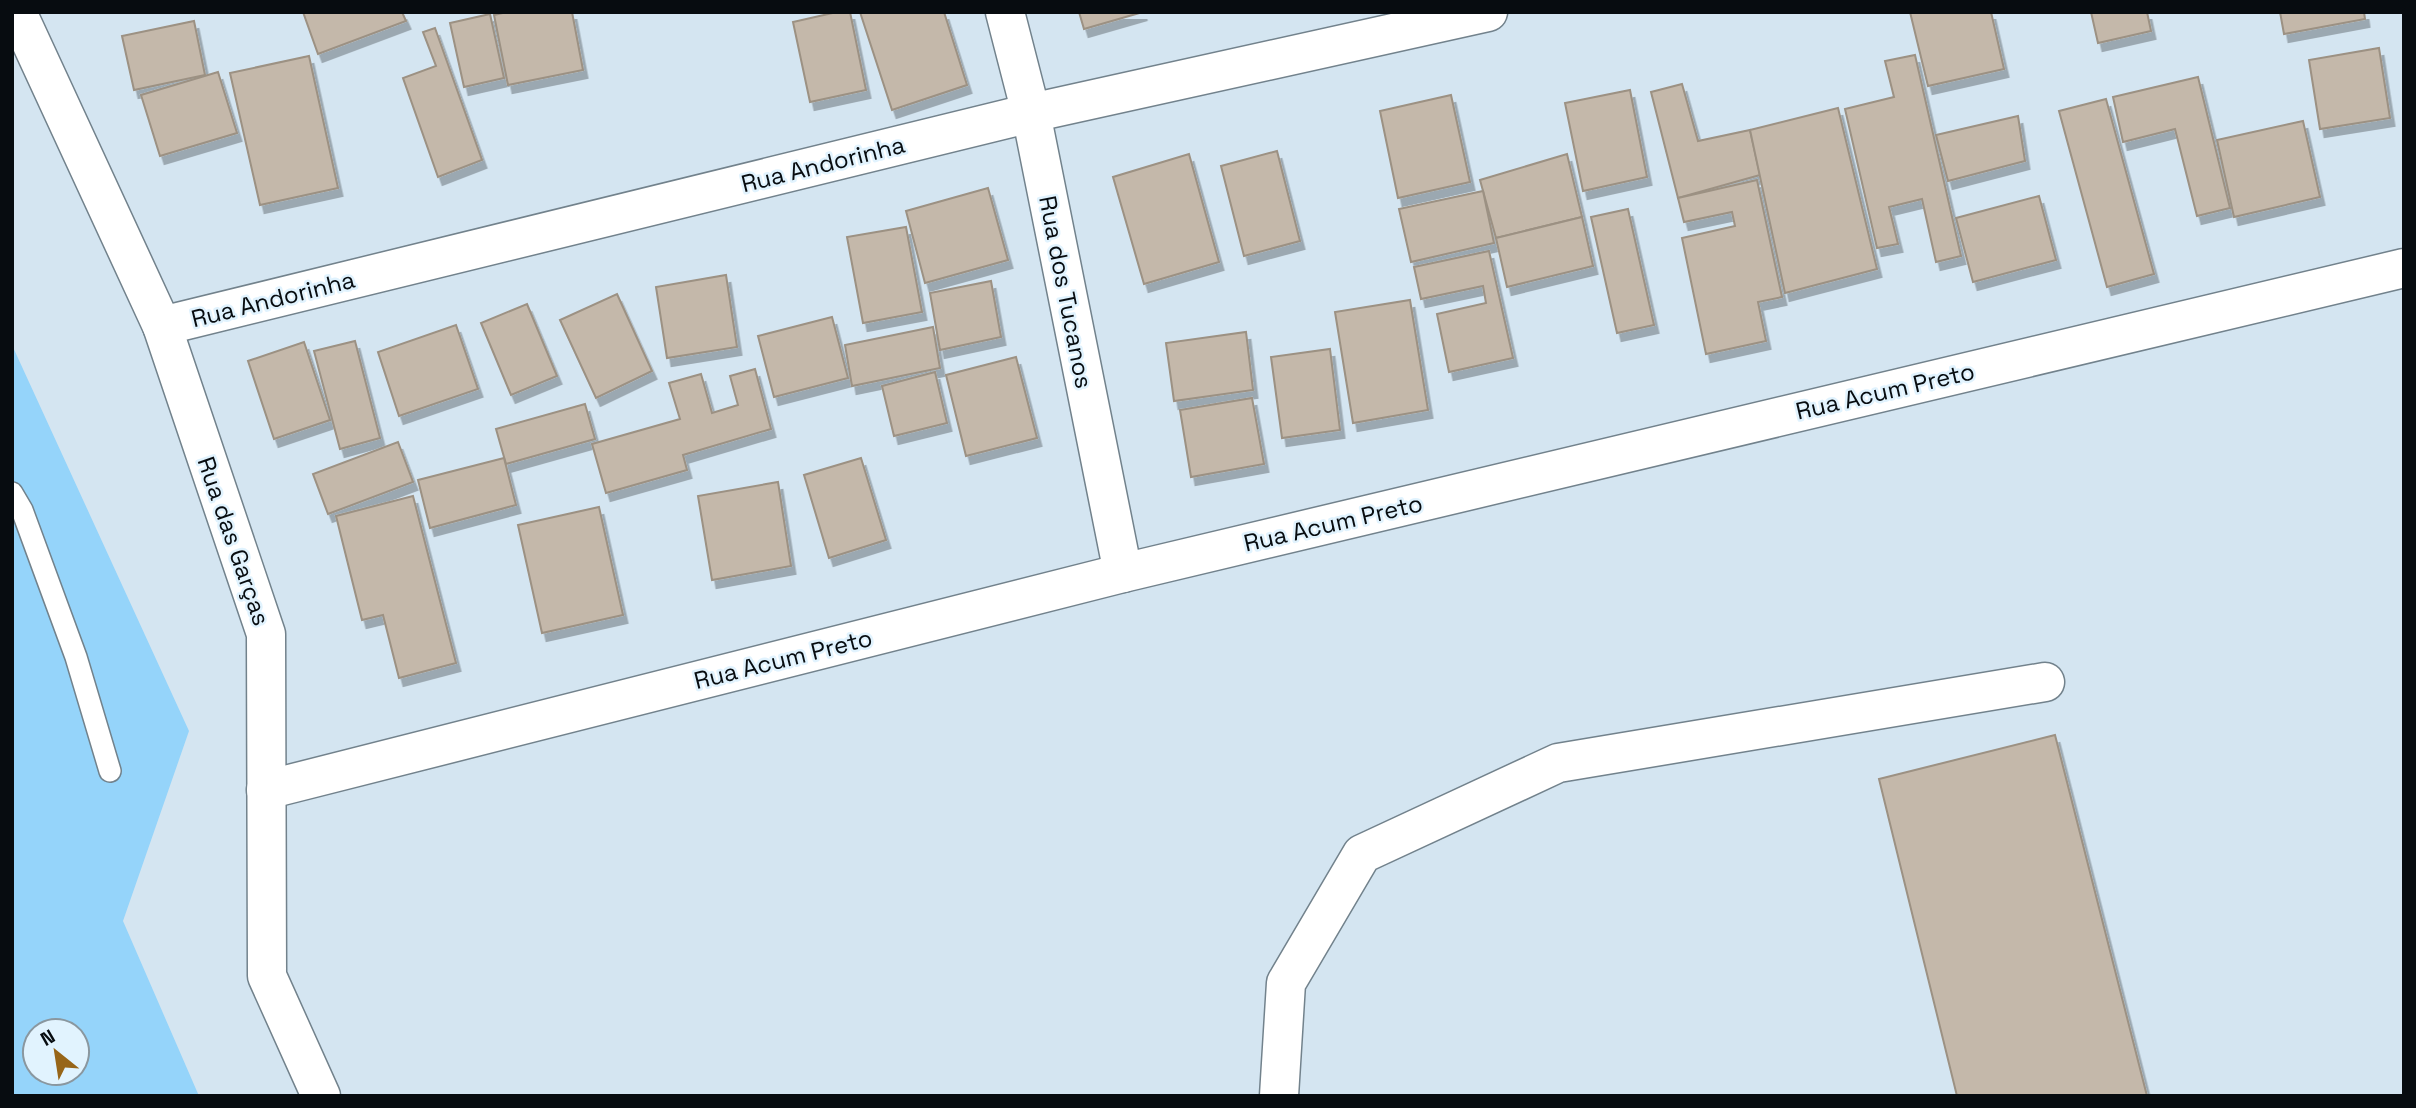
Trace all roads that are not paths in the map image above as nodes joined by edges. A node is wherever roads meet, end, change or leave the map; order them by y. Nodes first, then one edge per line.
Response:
1 (18, 12) edge
2 (1005, 12) edge
3 (1488, 12) edge
4 (1031, 113) junction
5 (2404, 268) edge
6 (162, 326) junction
7 (12, 493) edge
8 (1123, 573) junction
9 (2045, 682) dead end
10 (110, 771) dead end
11 (266, 790) junction
12 (321, 1096) edge
13 (1279, 1096) edge

1 - 6 street, Rua das Garças
2 - 4 street, Rua dos Tucanos
3 - 4 street, Rua Andorinha
4 - 6 street, Rua Andorinha
4 - 8 street, Rua dos Tucanos
5 - 8 street, Rua Acum Preto
6 - 11 street, Rua das Garças
7 - 10 lane
8 - 11 street, Rua Acum Preto
9 - 13 street
11 - 12 street, Rua das Garças

